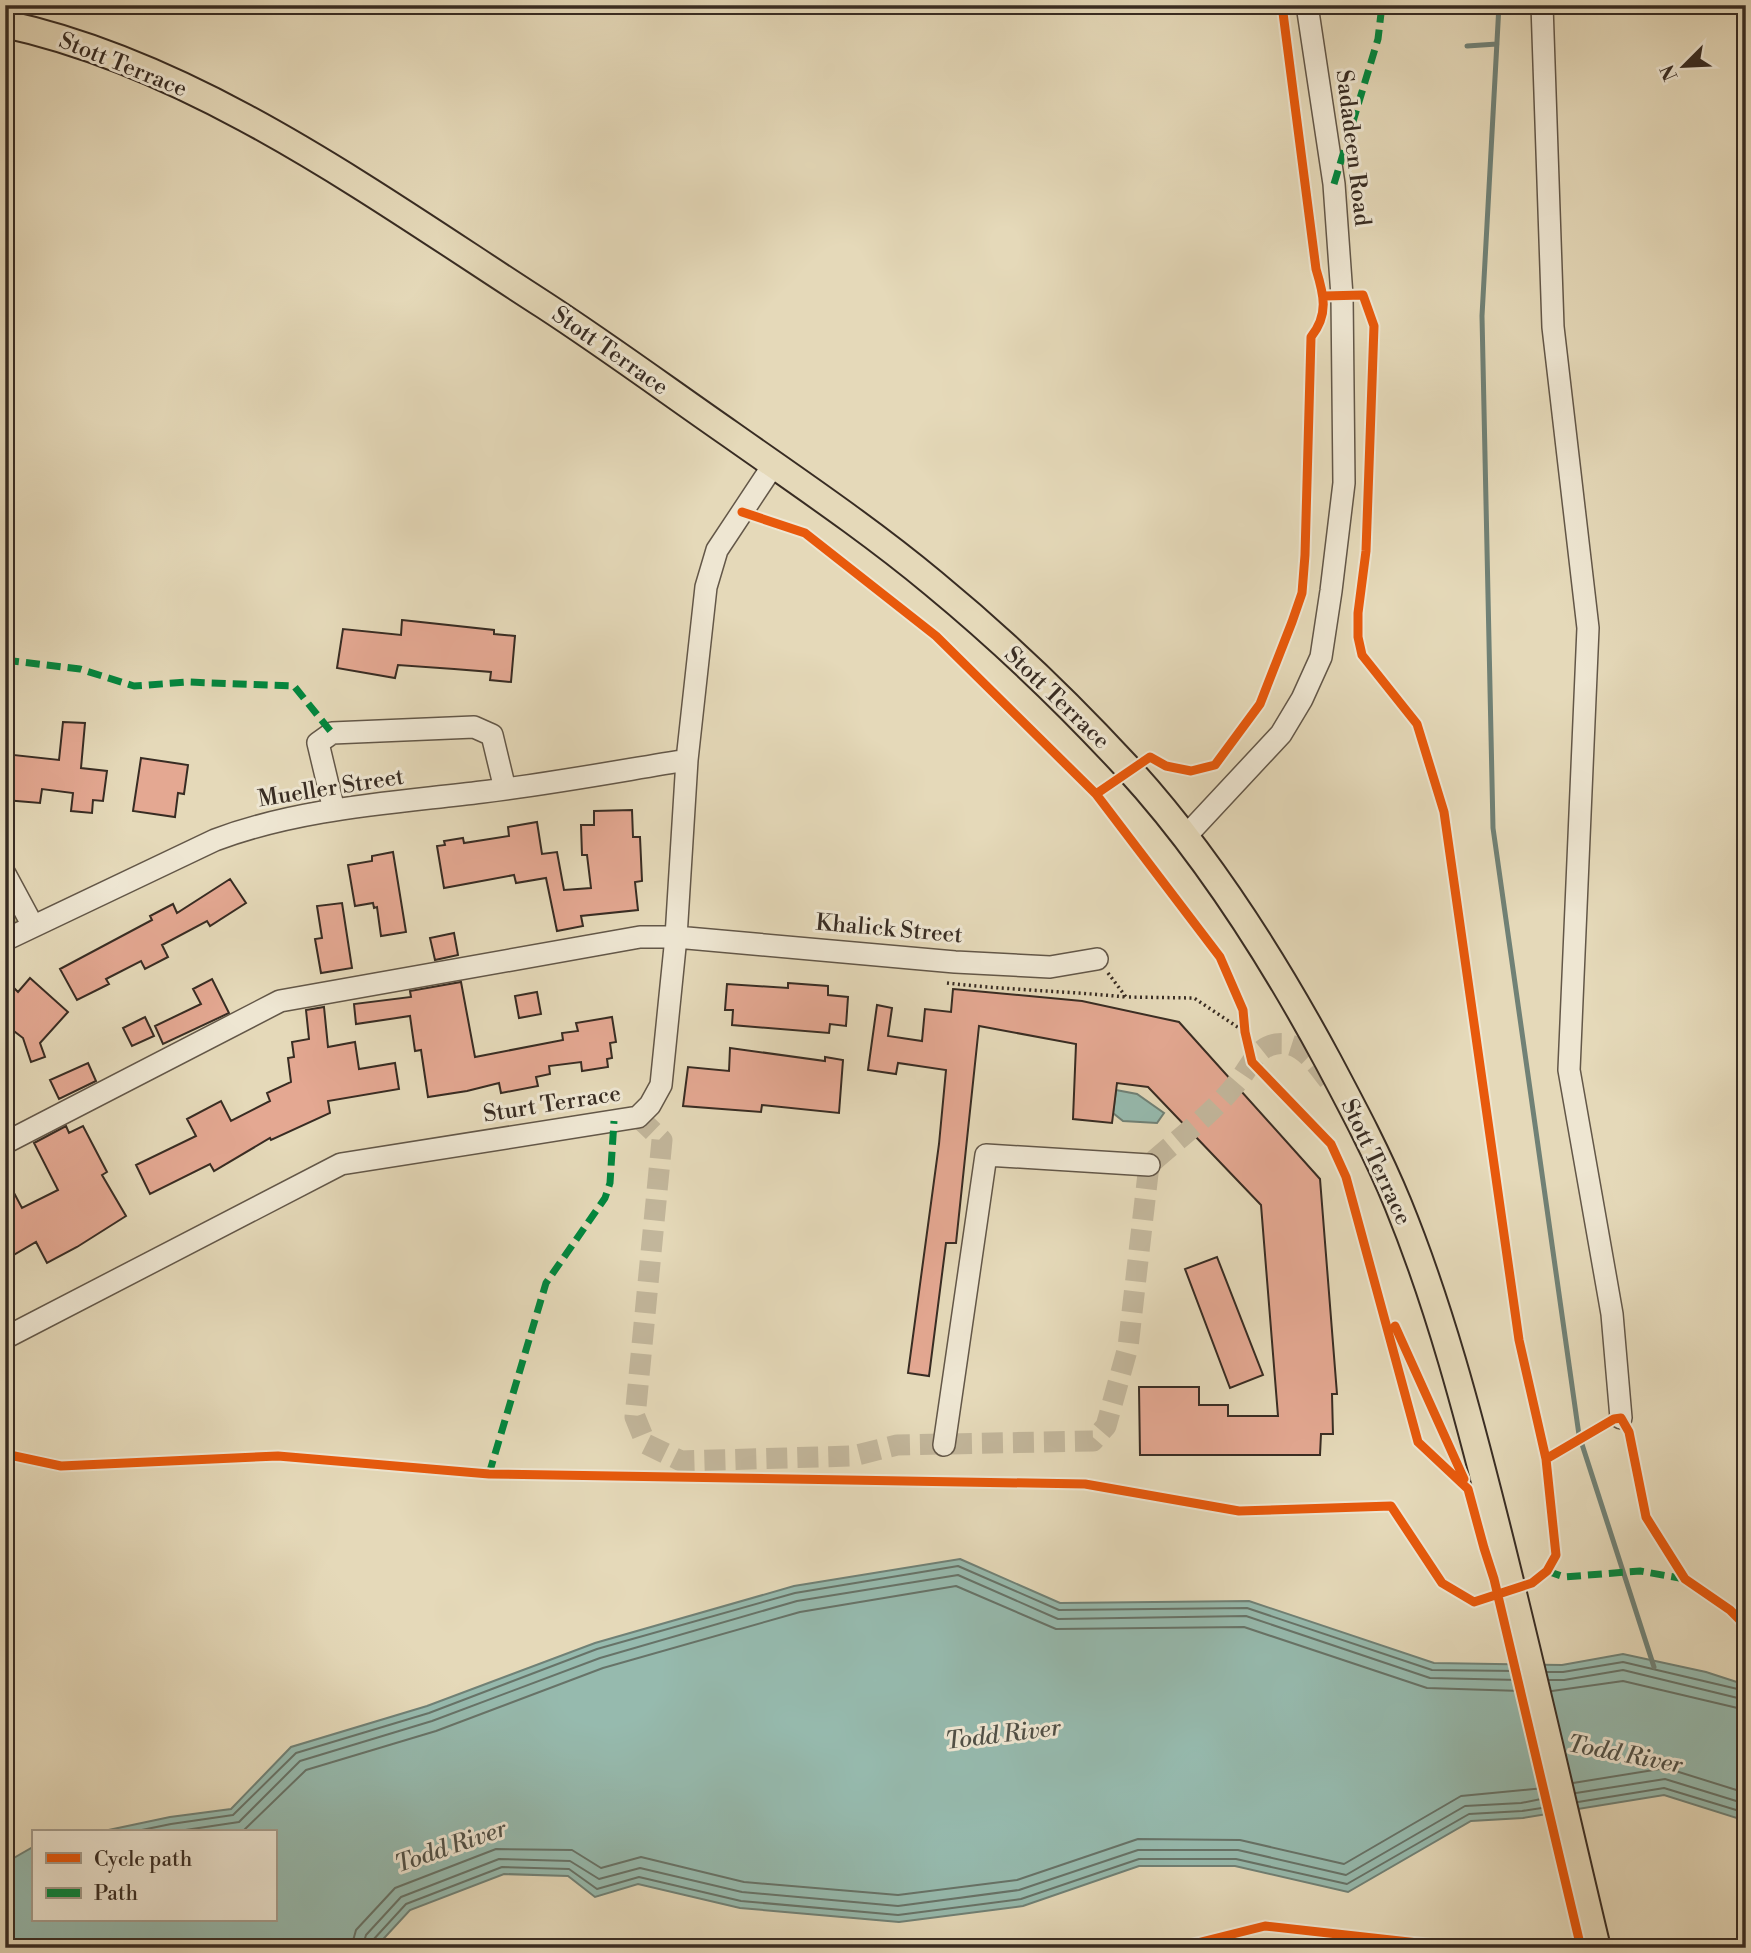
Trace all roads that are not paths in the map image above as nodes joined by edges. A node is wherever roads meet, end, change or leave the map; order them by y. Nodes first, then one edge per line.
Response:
1 (1307, 5) edge
2 (1542, 5) edge
3 (5, 24) edge
4 (774, 464) junction
5 (687, 761) junction
6 (505, 789) junction
7 (334, 810) junction
8 (1185, 836) junction
9 (5, 874) edge
10 (33, 926) junction
11 (676, 937) junction
12 (5, 940) edge
13 (1097, 958) road end
14 (5, 1143) edge
15 (1149, 1165) dead end
16 (5, 1338) edge
17 (1621, 1418) dead end
18 (944, 1445) dead end
19 (1597, 1948) edge

1 - 8 street, Sadadeen Road
2 - 17 street
3 - 4 main road, Stott Terrace
4 - 5 street, Sturt Terrace
4 - 8 main road, Stott Terrace
5 - 6 street, Mueller Street
5 - 11 street, Sturt Terrace
6 - 7 street, Mueller Street
6 - 7 street
7 - 10 street, Mueller Street
8 - 19 main road, Stott Terrace
9 - 10 street
10 - 12 street, Mueller Street
11 - 13 street, Khalick Street
11 - 14 street, Khalick Street
11 - 16 street, Sturt Terrace
15 - 18 street

